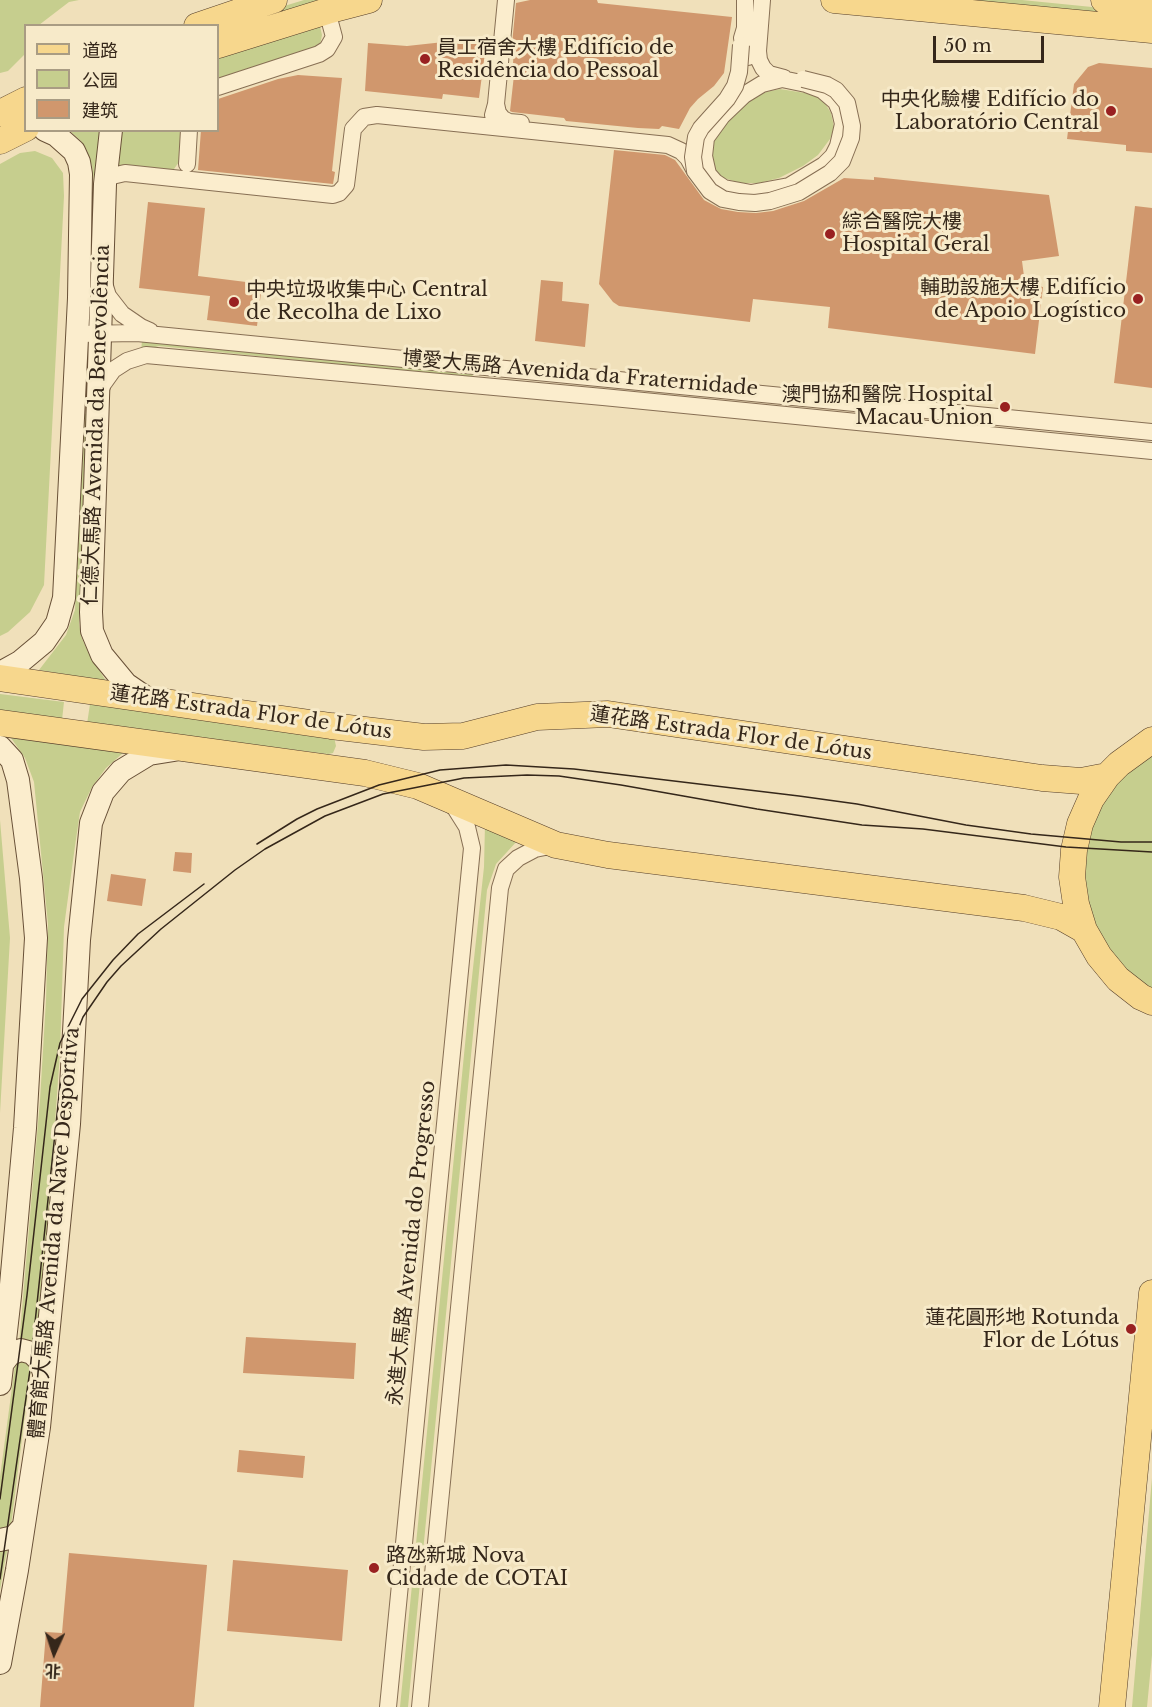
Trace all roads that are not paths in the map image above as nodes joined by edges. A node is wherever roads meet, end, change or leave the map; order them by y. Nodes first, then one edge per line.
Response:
1 (274, 0) edge
2 (369, 0) edge
3 (506, 0) edge
4 (745, 0) edge
5 (762, 0) edge
6 (773, 0) edge
7 (834, 0) edge
8 (1104, 0) edge
9 (1152, 4) edge
10 (327, 11) junction
11 (761, 17) junction
12 (203, 24) edge
13 (745, 28) junction
14 (1152, 30) edge
15 (219, 45) edge
16 (782, 79) junction
17 (219, 87) edge
18 (24, 100) edge
19 (496, 104) junction
20 (732, 105) junction
21 (0, 113) edge
22 (481, 126) junction
23 (712, 128) junction
24 (24, 129) edge
25 (49, 132) edge
26 (111, 132) edge
27 (189, 132) edge
28 (0, 141) edge
29 (187, 164) dead end
30 (695, 171) junction
31 (105, 183) junction
32 (102, 274) junction
33 (99, 333) junction
34 (77, 334) junction
35 (162, 335) junction
36 (710, 389) junction
37 (97, 400) junction
38 (708, 408) junction
39 (1152, 432) edge
40 (1152, 451) edge
41 (0, 673) edge
42 (0, 678) edge
43 (148, 699) junction
44 (0, 723) edge
45 (331, 726) junction
46 (1152, 740) edge
47 (0, 747) edge
48 (184, 748) junction
49 (322, 765) junction
50 (1107, 776) junction
51 (438, 794) junction
52 (556, 845) junction
53 (1084, 930) junction
54 (1148, 1004) edge
55 (1152, 1293) edge
56 (2, 1373) edge
57 (44, 1373) junction
58 (23, 1527) junction
59 (0, 1540) edge
60 (0, 1663) edge
61 (388, 1707) edge
62 (420, 1707) edge
63 (1112, 1707) edge

1 - 12 main road
2 - 10 main road
3 - 19 street
4 - 13 street
5 - 11 street
6 - 11 street
7 - 14 main road
8 - 9 main road
10 - 15 main road
10 - 17 street
11 - 16 street
13 - 20 street
13 - 30 street, bridge
16 - 20 street
16 - 23 street
16 - 30 street, bridge
18 - 21 main road
19 - 22 street
19 - 23 street
20 - 23 street
22 - 30 street
22 - 31 street
24 - 28 main road
25 - 34 main road, 仁德大馬路 Avenida da Benevolência
26 - 31 main road, 仁德大馬路 Avenida da Benevolência
27 - 29 street
31 - 32 main road, 仁德大馬路 Avenida da Benevolência
32 - 33 main road, 仁德大馬路 Avenida da Benevolência
32 - 35 street, 博愛大馬路 Avenida da Fraternidade
33 - 34 street, 博愛大馬路 Avenida da Fraternidade
33 - 35 street, 博愛大馬路 Avenida da Fraternidade
33 - 37 main road, 仁德大馬路 Avenida da Benevolência
34 - 41 main road, 仁德大馬路 Avenida da Benevolência
35 - 36 street, 博愛大馬路 Avenida da Fraternidade
36 - 38 street
36 - 39 street, 博愛大馬路 Avenida da Fraternidade
37 - 38 street, 博愛大馬路 Avenida da Fraternidade
37 - 43 main road, 仁德大馬路 Avenida da Benevolência
38 - 40 street, 博愛大馬路 Avenida da Fraternidade
42 - 43 main road, 蓮花路 Estrada Flor de Lótus
43 - 45 main road, 蓮花路 Estrada Flor de Lótus
44 - 48 main road
45 - 49 main road
45 - 50 main road, 蓮花路 Estrada Flor de Lótus
46 - 50 main road
47 - 56 main road, 體育館大馬路 Avenida da Nave Desportiva
48 - 49 main road
48 - 57 main road, 體育館大馬路 Avenida da Nave Desportiva
49 - 51 main road
50 - 53 main road
51 - 52 main road
51 - 61 street, 永進大馬路 Avenida do Progresso
52 - 53 main road
52 - 62 street
53 - 54 main road
55 - 63 main road
56 - 57 main road
57 - 58 main road, 體育館大馬路 Avenida da Nave Desportiva
58 - 59 main road
58 - 60 main road, 體育館大馬路 Avenida da Nave Desportiva

